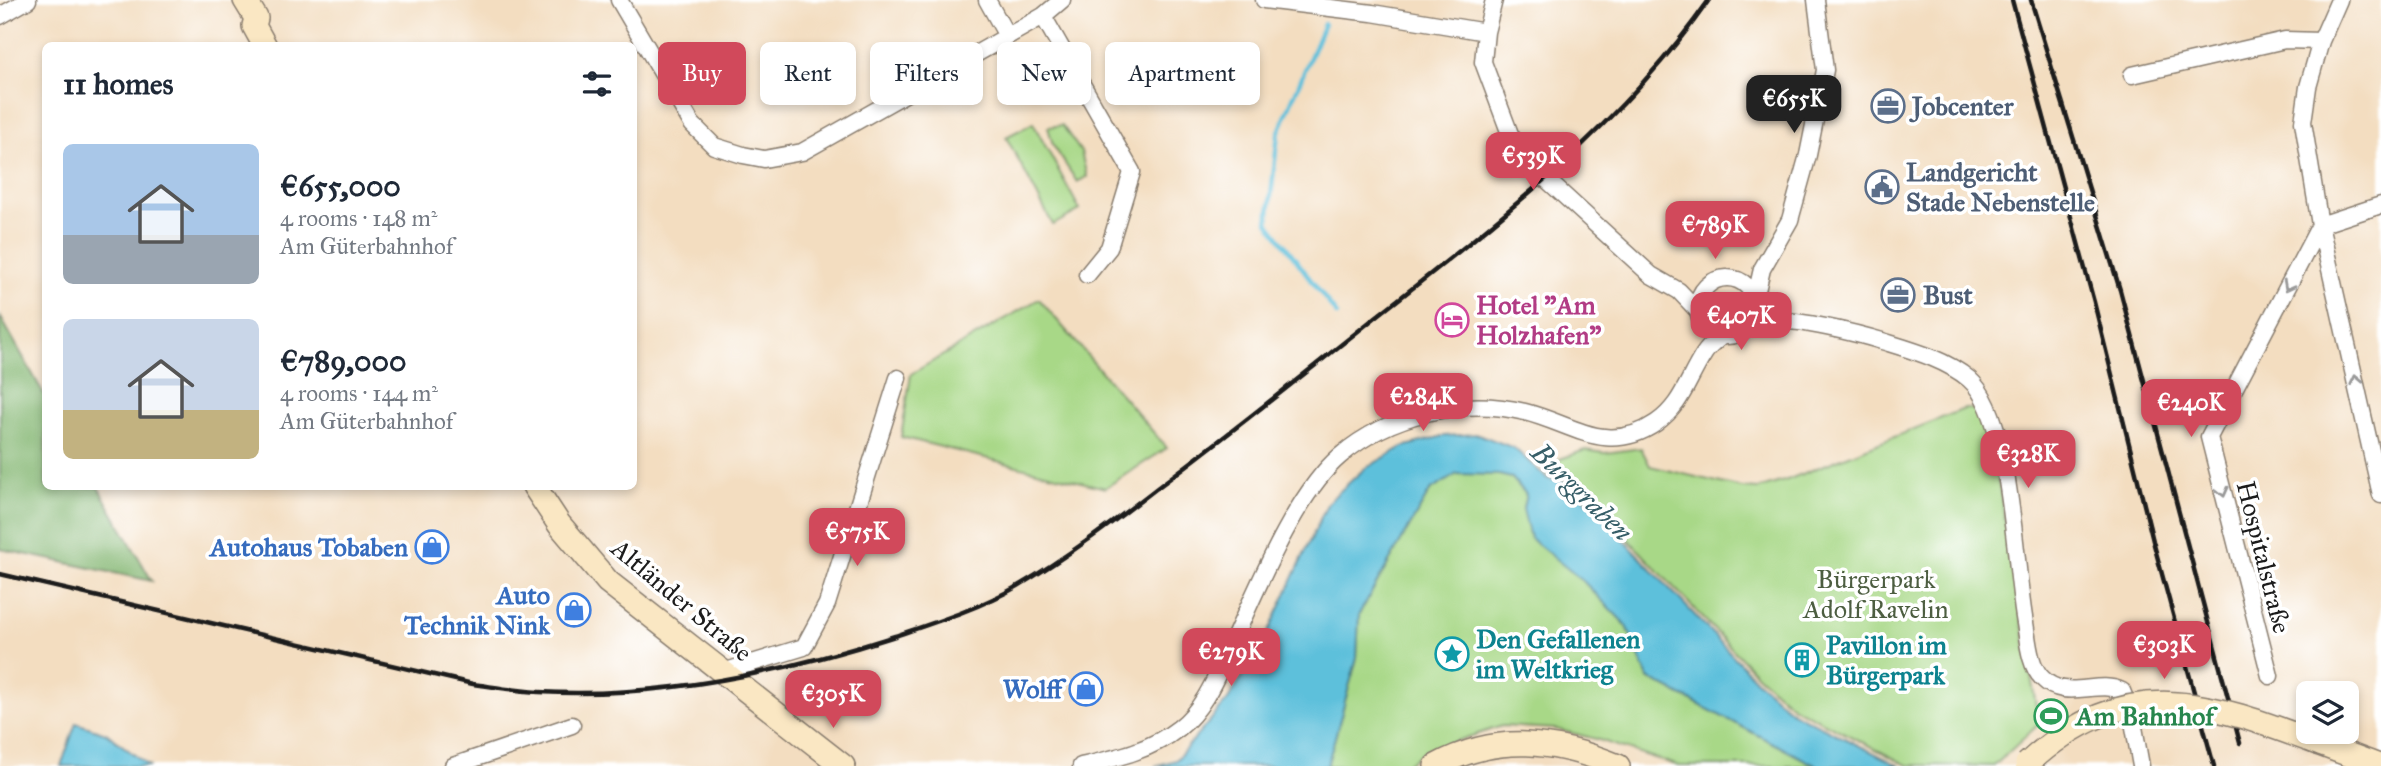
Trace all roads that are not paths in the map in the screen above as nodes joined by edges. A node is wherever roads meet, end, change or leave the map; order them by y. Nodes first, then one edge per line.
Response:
1 (28, 0) edge
2 (233, 0) edge
3 (245, 0) edge
4 (619, 0) edge
5 (987, 0) edge
6 (1062, 0) edge
7 (1264, 0) edge
8 (1494, 0) edge
9 (1816, 0) edge
10 (2339, 0) edge
11 (0, 16) edge
12 (1043, 16) junction
13 (1486, 32) junction
14 (260, 36) edge
15 (1007, 36) junction
16 (2321, 41) junction
17 (2132, 75) dead end
18 (2381, 205) edge
19 (2320, 225) junction
20 (1762, 269) junction
21 (1087, 275) dead end
22 (1732, 279) junction
23 (1707, 286) junction
24 (1679, 291) junction
25 (1755, 303) junction
26 (1701, 317) junction
27 (1775, 320) junction
28 (1747, 328) junction
29 (1722, 336) junction
30 (1704, 352) junction
31 (898, 377) dead end
32 (537, 490) edge
33 (2381, 495) edge
34 (723, 671) junction
35 (2270, 676) dead end
36 (572, 725) dead end
37 (453, 766) edge
38 (843, 766) edge
39 (1082, 766) edge
40 (1436, 766) edge
41 (1618, 766) edge
42 (2026, 766) edge
43 (2141, 766) edge
44 (2379, 766) edge

1 - 11 street
2 - 14 main road
3 - 14 main road
4 - 15 street
5 - 15 street
6 - 12 street
7 - 13 street
8 - 13 street
9 - 20 street
10 - 16 street
12 - 15 street
12 - 21 street
13 - 24 street
16 - 17 street
16 - 19 street
18 - 19 street
33 -> 19 street
19 -> 35 street, Hospitalstraße
20 - 22 street
20 - 25 street
22 - 23 street
22 - 25 street
23 - 24 street
23 - 26 street
24 - 26 street
25 - 27 street
25 - 28 street
26 - 29 street
26 - 30 street
27 - 28 street
27 - 43 street
28 - 29 street
29 - 30 street
30 - 39 street
31 - 34 street
32 - 34 main road, Altländer Straße
34 - 38 main road, Altländer Straße
36 - 37 street
40 - 41 main road
42 - 44 main road, bridge

